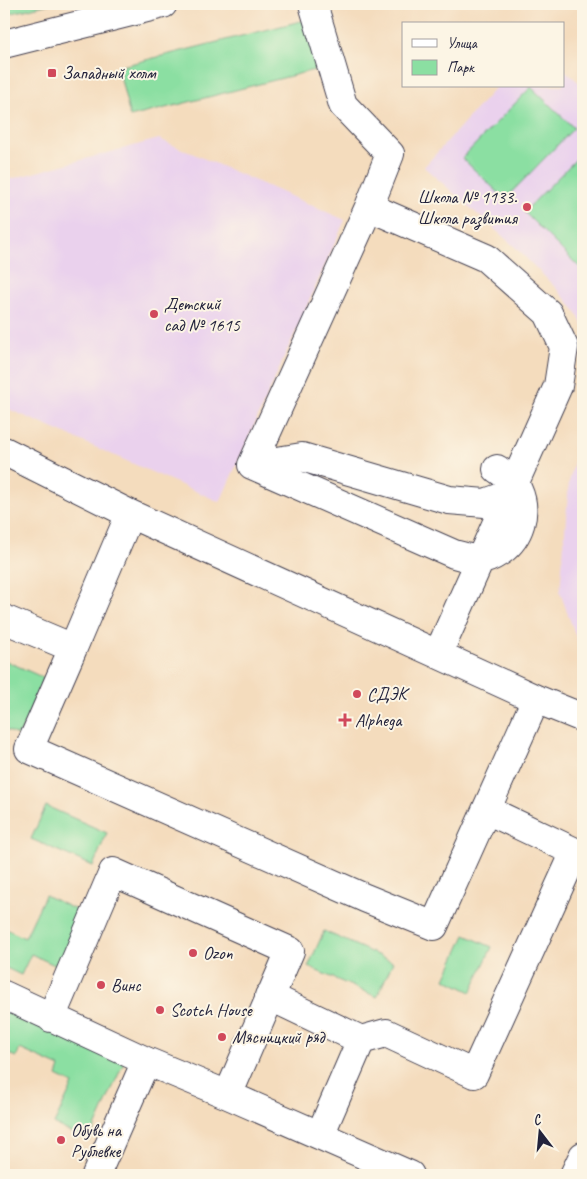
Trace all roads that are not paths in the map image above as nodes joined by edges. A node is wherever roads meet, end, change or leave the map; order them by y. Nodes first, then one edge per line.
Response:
1 (163, 4) edge
2 (313, 4) edge
3 (4, 44) edge
4 (369, 207) junction
5 (4, 451) edge
6 (252, 465) junction
7 (496, 469) dead end
8 (510, 494) junction
9 (130, 514) junction
10 (4, 619) edge
11 (72, 648) junction
12 (438, 654) junction
13 (536, 699) junction
14 (583, 718) edge
15 (487, 810) junction
16 (4, 995) edge
17 (269, 996) junction
18 (51, 1018) junction
19 (361, 1040) junction
20 (146, 1061) junction
21 (228, 1095) junction
22 (320, 1135) junction
23 (583, 1156) edge
24 (96, 1175) edge
25 (410, 1175) edge
26 (574, 1175) edge

1 - 3 street
2 - 4 street
4 - 6 street
4 - 8 street
5 - 9 street
6 - 7 street
6 - 8 street
8 - 12 street
9 - 11 street
9 - 12 street
10 - 11 street
11 - 15 street
12 - 13 street
13 - 14 street
13 - 15 street
15 - 19 street
16 - 18 street
17 - 18 street
17 - 19 street
17 - 21 street
18 - 20 street
19 - 22 street
20 - 21 street
20 - 24 street
21 - 22 street
22 - 25 street
23 - 26 street

